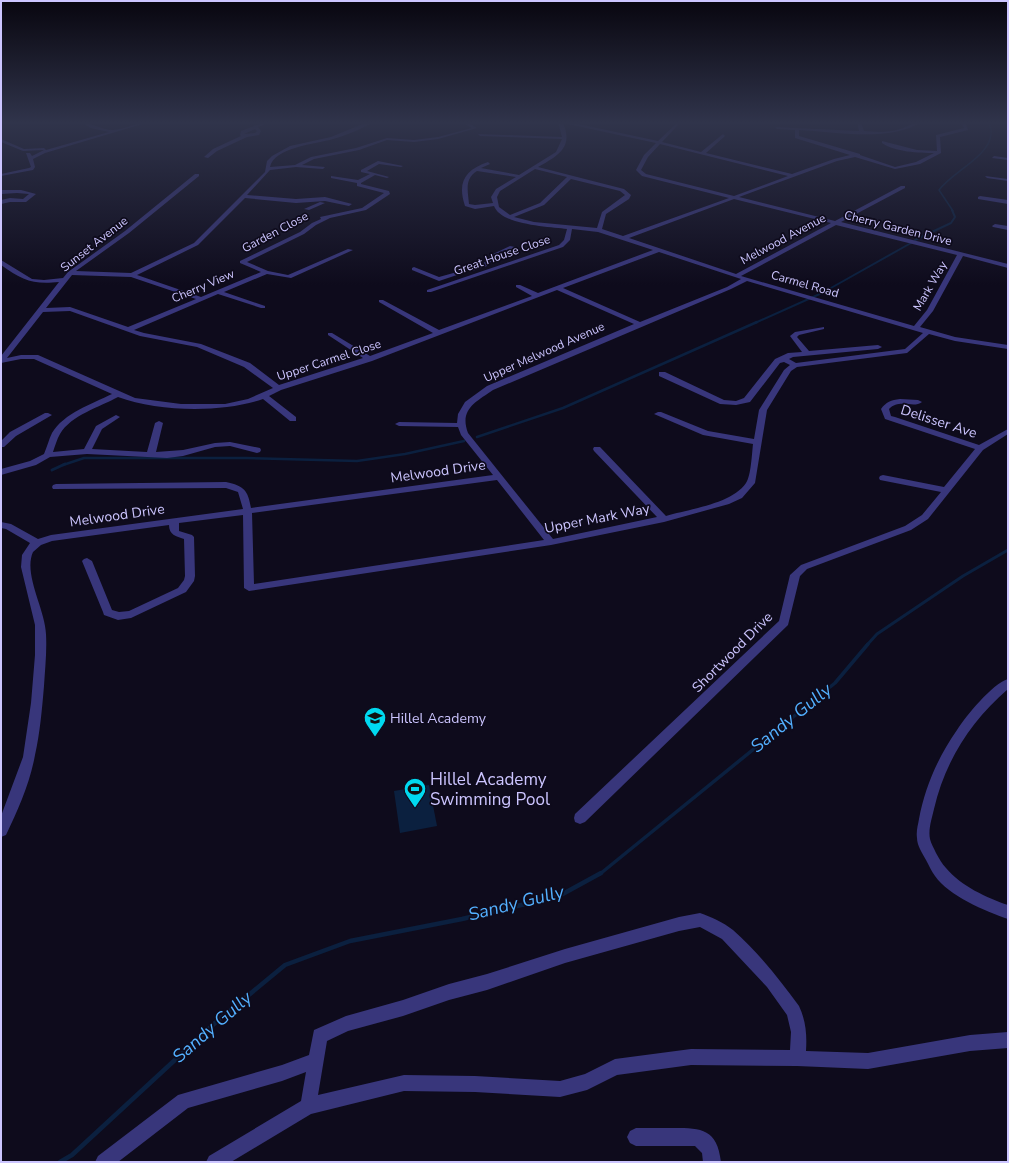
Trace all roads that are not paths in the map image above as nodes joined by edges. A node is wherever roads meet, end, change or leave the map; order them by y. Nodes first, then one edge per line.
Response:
1 (195, 176) edge
2 (263, 176) edge
3 (370, 176) edge
4 (384, 176) edge
5 (467, 176) edge
6 (520, 176) edge
7 (649, 176) edge
8 (793, 176) edge
9 (334, 177) dead end
10 (387, 177) dead end
11 (570, 177) joint
12 (987, 177) dead end
13 (1008, 180) edge
14 (359, 182) junction
15 (903, 187) dead end
16 (1, 192) edge
17 (242, 196) junction
18 (735, 197) junction
19 (980, 198) dead end
20 (330, 200) junction
21 (1, 202) edge
22 (1008, 202) edge
23 (349, 204) dead end
24 (495, 204) junction
25 (307, 209) dead end
26 (509, 217) junction
27 (836, 223) junction
28 (995, 226) dead end
29 (570, 227) junction
30 (1008, 228) edge
31 (599, 230) junction
32 (624, 238) junction
33 (512, 247) dead end
34 (350, 250) dead end
35 (659, 250) junction
36 (961, 254) junction
37 (1, 262) edge
38 (1008, 266) edge
39 (414, 269) dead end
40 (266, 272) junction
41 (70, 273) junction
42 (463, 273) junction
43 (132, 276) junction
44 (736, 276) junction
45 (472, 277) junction
46 (746, 279) junction
47 (64, 280) junction
48 (518, 286) dead end
49 (559, 289) junction
50 (429, 291) dead end
51 (218, 292) junction
52 (538, 296) junction
53 (201, 299) junction
54 (381, 301) dead end
55 (263, 307) dead end
56 (42, 310) junction
57 (640, 324) junction
58 (822, 328) dead end
59 (916, 328) junction
60 (128, 330) junction
61 (928, 332) junction
62 (439, 333) junction
63 (330, 334) dead end
64 (878, 347) dead end
65 (1008, 347) edge
66 (807, 353) junction
67 (369, 359) junction
68 (782, 360) junction
69 (1, 361) edge
70 (795, 365) junction
71 (662, 374) dead end
72 (278, 388) junction
73 (118, 394) junction
74 (264, 396) junction
75 (918, 402) dead end
76 (658, 414) dead end
77 (48, 415) dead end
78 (116, 417) dead end
79 (293, 419) dead end
80 (159, 424) dead end
81 (399, 424) dead end
82 (461, 425) junction
83 (1008, 431) edge
84 (758, 442) junction
85 (1, 445) edge
86 (980, 448) junction
87 (597, 449) dead end
88 (257, 450) dead end
89 (87, 451) junction
90 (151, 454) junction
91 (48, 455) junction
92 (2, 469) edge
93 (498, 477) junction
94 (883, 478) dead end
95 (56, 487) dead end
96 (946, 490) junction
97 (247, 511) junction
98 (664, 519) junction
99 (174, 521) junction
100 (1, 525) edge
101 (551, 542) junction
102 (37, 543) junction
103 (87, 561) dead end
104 (1008, 683) edge
105 (580, 818) dead end
106 (1, 831) edge
107 (1008, 912) edge
108 (1008, 1040) edge
109 (797, 1058) junction
110 (316, 1060) junction
111 (308, 1106) junction
112 (636, 1137) dead end
113 (104, 1162) edge
114 (215, 1162) edge
115 (712, 1162) edge

1 - 41 street, Sunset Avenue
2 - 17 street
3 - 14 street
4 - 10 street
5 - 24 street
6 - 24 street
7 - 18 street, Cherry Garden Drive
8 - 18 street
9 - 14 street
11 - 26 street
11 - 31 street
12 - 13 street
14 - 40 street, Garden Close
15 - 27 street, Melwood Avenue
16 - 21 street
17 - 20 street
17 - 43 street
18 - 27 street, Cherry Garden Drive
18 - 32 street
19 - 22 street
20 - 23 street
20 - 25 street
24 - 26 street
26 - 29 street, Carmel Road
27 - 36 street, Cherry Garden Drive
27 - 44 street, Melwood Avenue
28 - 30 street
29 - 31 street, Carmel Road
29 - 45 street, Great House Close
31 - 32 street, Carmel Road
32 - 35 street, Carmel Road
33 - 42 street
34 - 40 street
35 - 44 street, Carmel Road
35 - 49 street, Upper Carmel Close
36 - 38 street, Cherry Garden Drive
36 - 59 street, Mark Way
37 - 47 street
39 - 42 street
40 - 51 street, Cherry View
41 - 43 street
41 - 47 street, Sunset Avenue
42 - 45 street
43 - 53 street
44 - 46 street, Carmel Road
45 - 50 street, Great House Close
46 - 57 street, Upper Melwood Avenue
46 - 59 street, Carmel Road
47 - 56 street, Sunset Avenue
48 - 52 street
49 - 52 street, Upper Carmel Close
49 - 57 street
51 - 53 street, Cherry View
51 - 55 street
52 - 62 street, Upper Carmel Close
53 - 60 street, Cherry View
54 - 62 street
56 - 60 street
56 - 69 street, Sunset Avenue
57 - 82 street, Upper Melwood Avenue
58 - 66 street
59 - 61 street, Carmel Road
60 - 72 street
61 - 65 street, Carmel Road
61 - 70 street
62 - 67 street, Upper Carmel Close
63 - 67 street
64 - 66 street
66 - 68 street
67 - 72 street, Upper Carmel Close
68 - 70 street
68 - 71 street
69 - 73 street, Upper Carmel Close
70 - 84 street, Upper Mark Way
72 - 74 street, Upper Carmel Close
73 - 74 street, Upper Carmel Close
73 - 91 street
74 - 79 street
75 - 86 street, Delisser Ave
76 - 84 street
77 - 85 street
78 - 89 street
80 - 90 street
81 - 82 street
82 - 93 street
83 - 86 street, Shortwood Drive
84 - 98 street, Upper Mark Way
86 - 96 street, Shortwood Drive
87 - 98 street
88 - 90 street
89 - 90 street
89 - 91 street
91 - 92 street
93 - 97 street, Melwood Drive
93 - 101 street
94 - 96 street
95 - 97 street
96 - 105 street, Shortwood Drive
97 - 99 street, Melwood Drive
97 - 101 street, Upper Mark Way
98 - 101 street, Upper Mark Way
99 - 102 street, Melwood Drive
99 - 103 street
100 - 102 street
102 - 106 street
104 - 107 street
108 - 109 street
109 - 110 street
109 - 111 street
110 - 111 street
110 - 113 street
111 - 114 street
112 - 115 street

